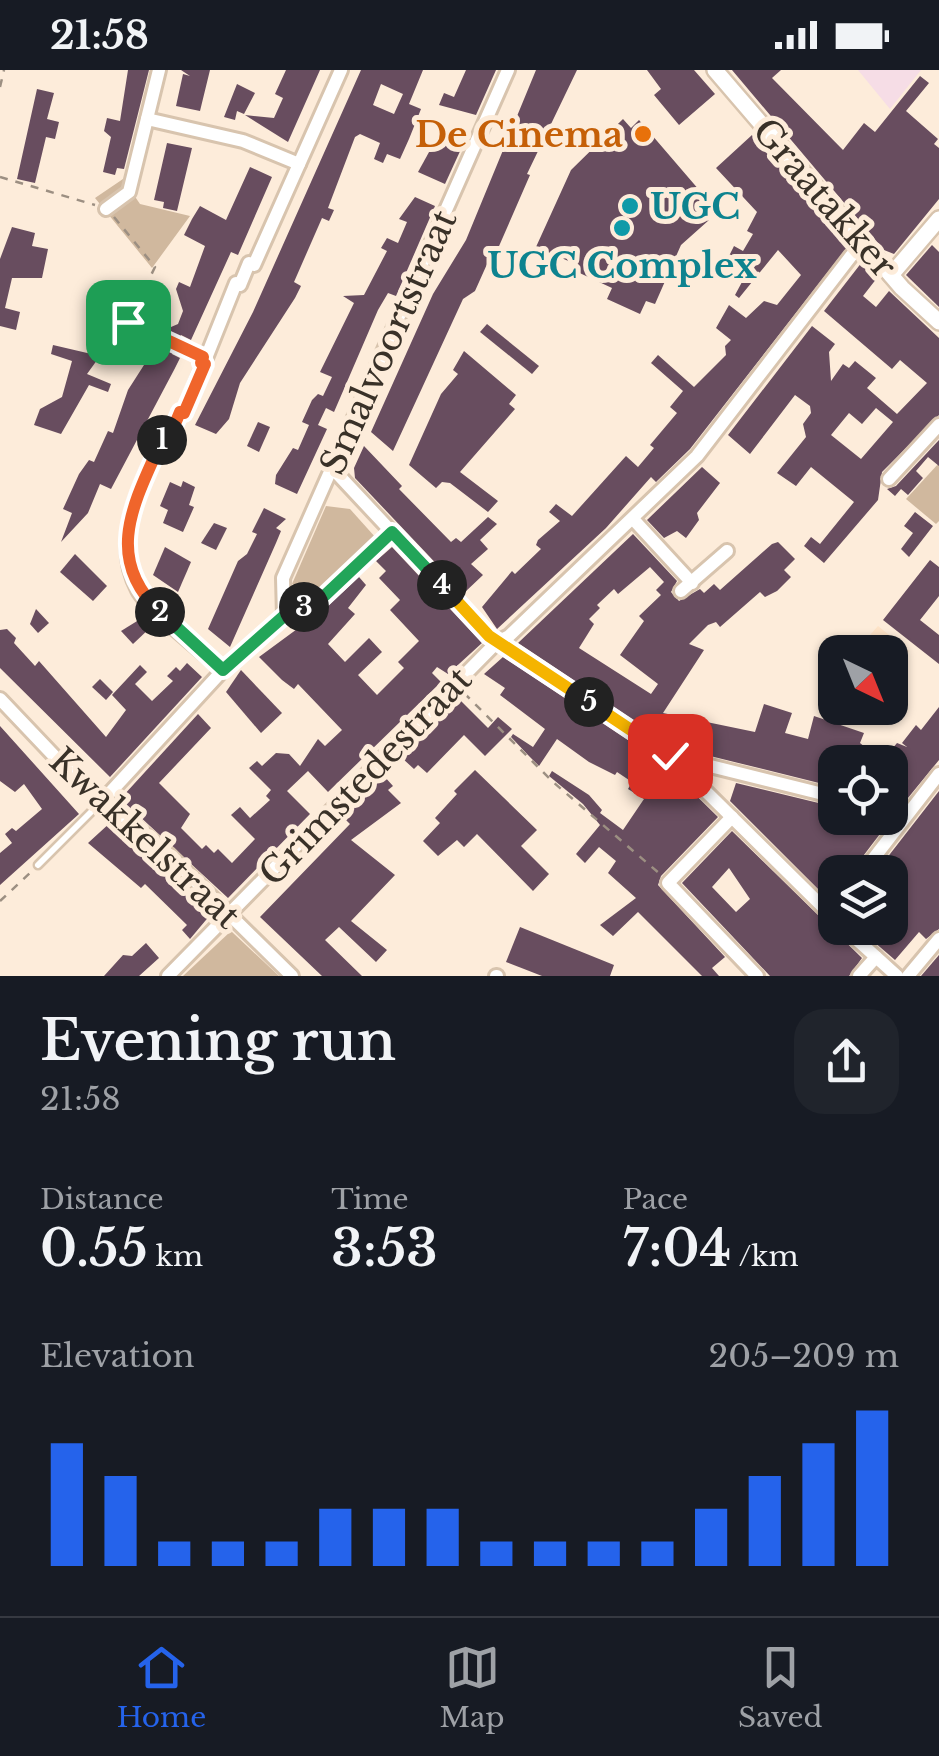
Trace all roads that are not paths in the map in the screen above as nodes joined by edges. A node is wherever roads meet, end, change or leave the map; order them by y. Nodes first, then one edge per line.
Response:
1 (159, 70) edge
2 (340, 70) edge
3 (508, 70) edge
4 (715, 70) edge
5 (146, 119) junction
6 (299, 164) junction
7 (106, 209) road end
8 (939, 218) edge
9 (866, 244) junction
10 (891, 276) junction
11 (939, 322) edge
12 (939, 424) edge
13 (332, 468) junction
14 (889, 478) dead end
15 (633, 518) junction
16 (392, 532) junction
17 (727, 550) dead end
18 (284, 616) junction
19 (497, 642) junction
20 (223, 670) junction
21 (0, 699) edge
22 (670, 756) junction
23 (939, 774) edge
24 (818, 793) edge
25 (105, 798) junction
26 (908, 815) edge
27 (732, 817) junction
28 (892, 835) edge
29 (876, 855) edge
30 (38, 865) road end
31 (818, 900) edge
32 (230, 915) junction
33 (939, 939) edge
34 (863, 945) edge
35 (876, 957) junction
36 (168, 976) edge
37 (292, 976) edge
38 (757, 976) edge
39 (859, 976) edge
40 (897, 976) edge
41 (908, 976) edge

1 - 5 street
2 - 6 street
3 - 13 street, Smalvoortstraat
4 - 9 street, Graatakker
5 - 6 street
5 - 7 street
6 - 20 street
8 - 10 street
9 - 10 street, Graatakker
9 - 15 street, Grimstedestraat
10 - 11 street, Graatakker
12 - 14 street
13 - 16 street
13 - 18 street, Smalvoortstraat
15 - 17 street
15 - 19 street, Grimstedestraat
16 - 18 street
16 - 19 street
18 - 20 street
19 - 22 street
19 - 32 street, Grimstedestraat
20 - 25 street
21 - 25 street, Kwakkelstraat
22 - 24 street
22 - 27 street
23 - 26 street
25 - 30 lane
25 - 32 street, Kwakkelstraat
27 - 31 street
27 - 38 street
28 - 29 street
32 - 36 street, Grimstedestraat
32 - 37 street, Kwakkelstraat
33 - 41 street
34 - 35 street
35 - 39 street
35 - 40 street

